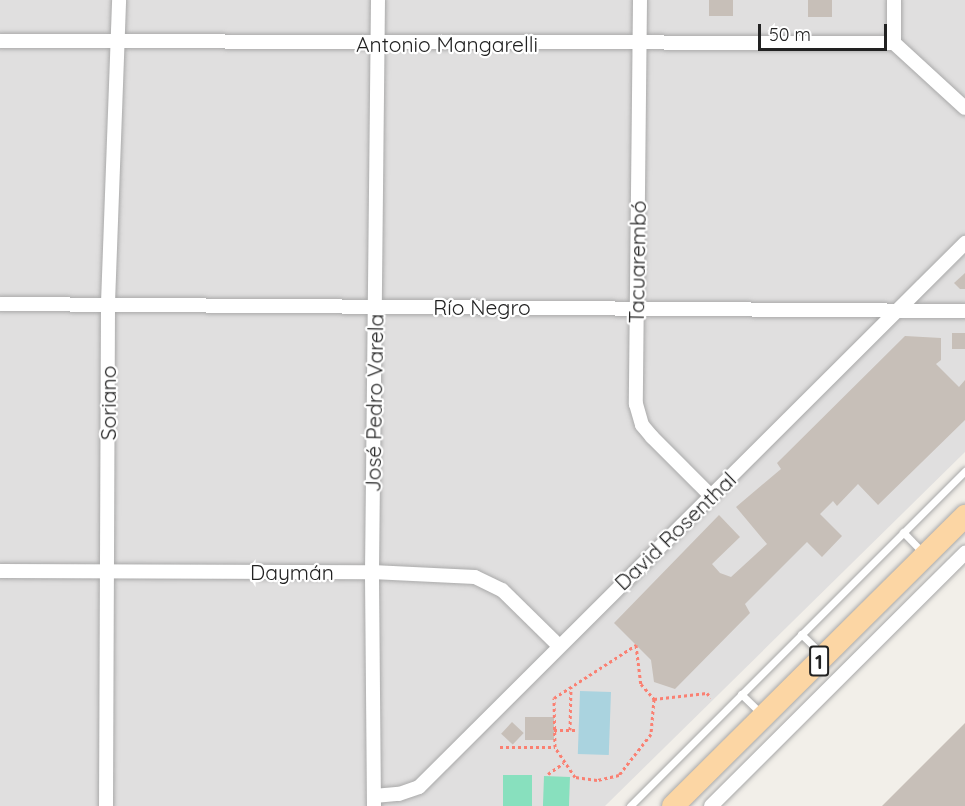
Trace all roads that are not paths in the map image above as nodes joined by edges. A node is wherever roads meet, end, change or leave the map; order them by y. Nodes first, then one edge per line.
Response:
1 (119, 0) edge
2 (378, 0) edge
3 (640, 0) edge
4 (894, 0) edge
5 (0, 41) edge
6 (119, 42) junction
7 (377, 43) junction
8 (894, 43) junction
9 (640, 45) junction
10 (965, 108) edge
11 (965, 243) edge
12 (108, 303) junction
13 (0, 304) edge
14 (375, 307) junction
15 (636, 308) junction
16 (897, 311) junction
17 (965, 311) edge
18 (965, 471) edge
19 (711, 496) junction
20 (965, 516) edge
21 (903, 532) junction
22 (947, 534) junction
23 (965, 552) edge
24 (926, 555) junction
25 (0, 571) edge
26 (107, 572) junction
27 (372, 572) junction
28 (801, 634) junction
29 (558, 645) junction
30 (824, 656) junction
31 (741, 694) junction
32 (764, 716) junction
33 (374, 801) edge
34 (106, 806) edge
35 (630, 806) edge
36 (673, 806) edge
37 (711, 806) edge

1 - 6 street, Soriano
2 - 7 street, José Pedro Varela
3 - 9 street, Tacuarembó
4 - 8 street
5 - 6 street, Antonio Mangarelli
6 - 7 street, Antonio Mangarelli
6 - 12 street, Soriano
7 - 9 street, Antonio Mangarelli
7 - 14 street, José Pedro Varela
8 - 9 street, Antonio Mangarelli
8 - 10 street
9 - 15 street, Tacuarembó
11 - 16 street, David Rosenthal
12 - 13 street, Río Negro
12 - 14 street, Río Negro
12 - 26 street, Soriano
14 - 15 street, Río Negro
14 - 27 street, José Pedro Varela
15 - 16 street, Río Negro
15 - 19 street, Tacuarembó
16 - 17 street, Río Negro
16 - 19 street, David Rosenthal
18 - 21 lane
19 - 29 street, David Rosenthal
20 - 22 main road, 1
21 - 24 lane
21 - 28 lane
22 - 23 street
22 - 24 main road, 1
23 - 37 street
24 - 30 main road, 1
25 - 26 street, Daymán
26 - 27 street, Daymán
26 - 34 street, Soriano
27 - 29 street, Daymán
27 - 33 street, José Pedro Varela
28 - 30 lane
28 - 31 lane
29 - 33 street, David Rosenthal
30 - 32 main road, 1
31 - 32 lane
31 - 35 lane
32 - 36 main road, 1

